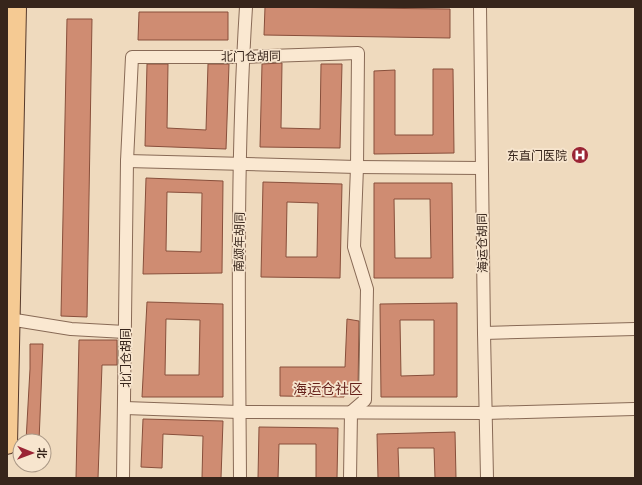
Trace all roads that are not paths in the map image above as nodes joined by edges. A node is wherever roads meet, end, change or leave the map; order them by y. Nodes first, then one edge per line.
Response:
1 (16, 7) edge
2 (246, 7) edge
3 (480, 7) edge
4 (243, 56) junction
5 (127, 162) junction
6 (240, 164) junction
7 (357, 168) junction
8 (481, 168) junction
9 (9, 319) junction
10 (635, 329) edge
11 (125, 332) junction
12 (484, 333) junction
13 (125, 408) junction
14 (634, 409) edge
15 (239, 412) junction
16 (351, 412) junction
17 (486, 413) junction
18 (7, 444) edge
19 (123, 478) edge
20 (240, 478) edge
21 (350, 478) edge
22 (487, 478) edge

1 - 9 main road
2 - 4 street, 南颂年胡同
3 - 8 street, 海运仓胡同
4 - 5 street, 北门仓胡同
4 - 6 street, 南颂年胡同
4 - 7 street, 北门仓胡同
5 - 6 street
5 - 11 street, 北门仓胡同
6 - 7 street
6 - 15 street, 南颂年胡同
7 - 8 street
7 - 16 street, 北门仓胡同
8 - 12 street, 海运仓胡同
9 - 11 street
9 - 18 main road
10 - 12 street
11 - 13 street, 北门仓胡同
12 - 17 street, 海运仓胡同
13 - 15 street
13 - 19 street, 北门仓胡同
14 - 17 street
15 - 16 street
15 - 20 street, 南颂年胡同
16 - 17 street
16 - 21 street
17 - 22 street, 海运仓胡同

